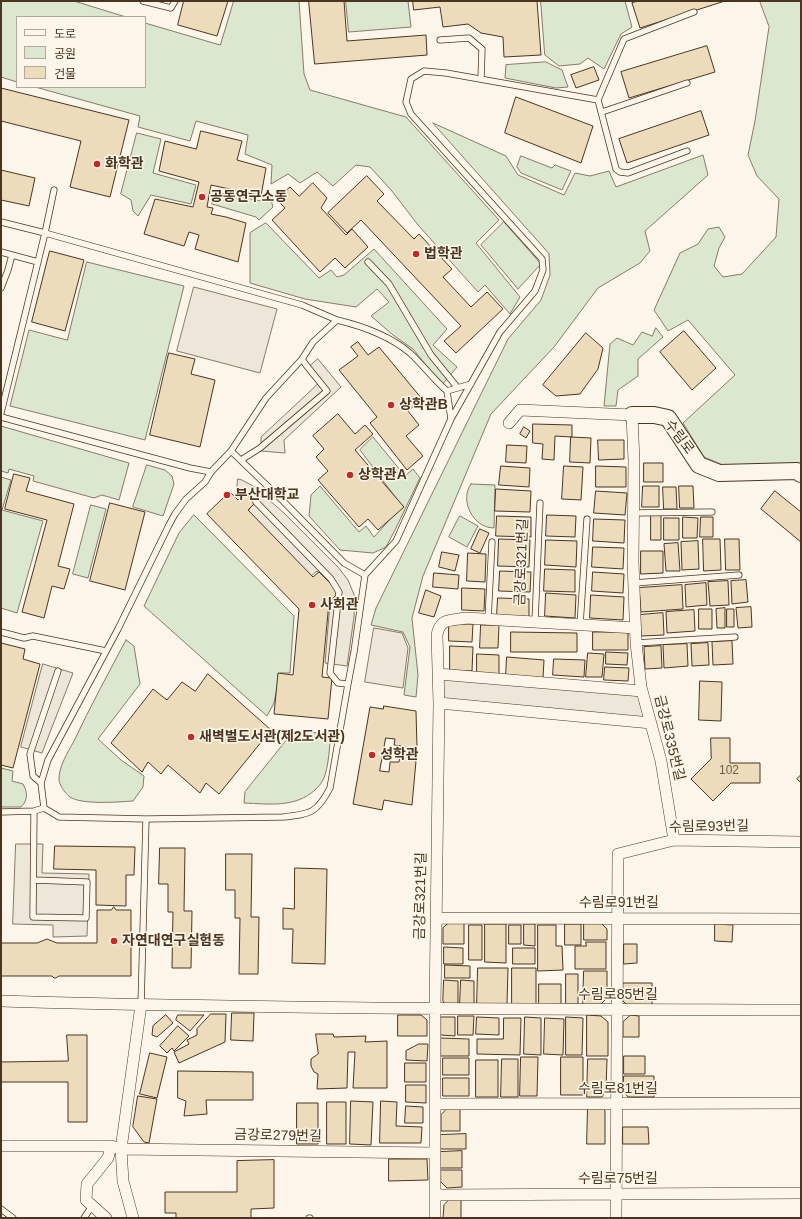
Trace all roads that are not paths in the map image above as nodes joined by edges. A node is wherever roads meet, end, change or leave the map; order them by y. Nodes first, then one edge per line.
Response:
1 (144, 1) edge
2 (174, 1) edge
3 (694, 12) dead end
4 (440, 40) dead end
5 (481, 79) junction
6 (687, 82) dead end
7 (598, 100) junction
8 (602, 112) junction
9 (687, 151) dead end
10 (54, 190) dead end
11 (1, 222) edge
12 (45, 233) junction
13 (1, 252) edge
14 (12, 255) junction
15 (38, 262) junction
16 (368, 262) dead end
17 (1, 288) edge
18 (337, 320) junction
19 (302, 359) junction
20 (472, 384) junction
21 (458, 387) junction
22 (446, 391) junction
23 (1, 413) edge
24 (632, 415) junction
25 (1, 416) edge
26 (451, 419) junction
27 (510, 423) dead end
28 (231, 450) junction
29 (241, 460) junction
30 (211, 472) junction
31 (801, 474) edge
32 (256, 502) dead end
33 (540, 503) dead end
34 (712, 512) dead end
35 (634, 513) junction
36 (586, 519) dead end
37 (492, 542) dead end
38 (365, 575) junction
39 (739, 575) dead end
40 (634, 582) junction
41 (488, 620) junction
42 (535, 622) junction
43 (580, 625) junction
44 (636, 628) junction
45 (1, 632) edge
46 (736, 637) dead end
47 (636, 643) junction
48 (106, 651) junction
49 (58, 671) dead end
50 (438, 674) junction
51 (348, 684) junction
52 (642, 691) junction
53 (439, 703) junction
54 (651, 723) junction
55 (41, 783) junction
56 (44, 808) junction
57 (34, 811) junction
58 (1, 812) edge
59 (146, 819) junction
60 (674, 840) junction
61 (801, 842) edge
62 (34, 880) junction
63 (436, 918) junction
64 (618, 918) junction
65 (801, 919) edge
66 (1, 1001) edge
67 (141, 1005) junction
68 (435, 1009) junction
69 (617, 1010) junction
70 (801, 1010) edge
71 (801, 1103) edge
72 (435, 1104) junction
73 (617, 1104) junction
74 (1, 1146) edge
75 (116, 1147) junction
76 (435, 1153) junction
77 (801, 1193) edge
78 (616, 1194) junction
79 (435, 1195) junction
80 (92, 1206) junction
81 (2, 1211) edge
82 (13, 1218) edge
83 (84, 1218) edge
84 (106, 1218) edge
85 (133, 1218) edge
86 (435, 1218) edge
87 (616, 1218) edge

1 - 2 lane
3 - 7 lane
4 - 5 lane
5 - 7 lane
5 - 20 lane
6 - 8 lane
7 - 8 lane
8 - 9 lane
10 - 12 lane
11 - 12 lane
12 - 15 lane
12 - 18 lane
13 - 14 lane
14 - 15 lane
14 - 17 lane
15 - 23 lane
16 - 21 lane
18 - 19 lane
18 - 22 lane
19 - 28 lane
19 - 29 lane
20 - 21 lane
20 - 26 lane
21 - 22 lane
22 - 26 lane
24 - 27 street, 수림로
24 - 31 main road, 수림로
24 - 35 street, 금강로335번길
25 - 30 lane
26 - 38 lane
28 - 29 lane
28 - 30 lane
29 - 38 lane
30 - 48 lane
32 - 51 lane
33 - 42 lane, 금강로321번길
34 - 35 lane
35 - 40 street, 금강로335번길
36 - 43 lane
37 - 41 lane
38 - 51 lane
39 - 40 lane
40 - 44 street, 금강로335번길
41 - 42 street, 금강로321번길
41 - 50 street, 금강로321번길
42 - 43 street, 금강로321번길
43 - 44 street, 금강로321번길
44 - 47 street, 금강로335번길
45 - 48 lane
46 - 47 lane
47 - 52 street, 금강로335번길
48 - 55 lane
49 - 55 lane
50 - 52 street
50 - 53 street, 금강로321번길
51 - 59 lane
52 - 54 street, 금강로335번길
53 - 54 street
53 - 63 street, 금강로321번길
54 - 60 street, 금강로335번길
55 - 56 lane
56 - 57 lane
56 - 59 lane
57 - 58 lane
57 - 62 lane
59 - 67 lane
60 - 61 street, 수림로93번길
60 - 64 street, 수림로93번길
62 - 62 lane
63 - 64 street, 수림로91번길
63 - 68 street, 금강로321번길
64 - 65 street, 수림로91번길
64 - 69 street
66 - 67 street
67 - 68 street
67 - 75 street
68 - 69 street, 수림로85번길
68 - 72 street, 금강로321번길
69 - 70 street, 수림로85번길
69 - 73 street
71 - 73 street, 수림로81번길
72 - 73 street, 수림로81번길
72 - 76 street, 금강로321번길
73 - 78 street
74 - 75 street, 금강로279번길
75 - 76 street, 금강로279번길
75 - 80 street
75 - 85 street
76 - 79 street, 금강로321번길
77 - 78 street, 수림로75번길
78 - 79 street, 수림로75번길
78 - 87 street
79 - 86 street, 금강로321번길
80 - 83 lane
80 - 84 street
81 - 82 lane

